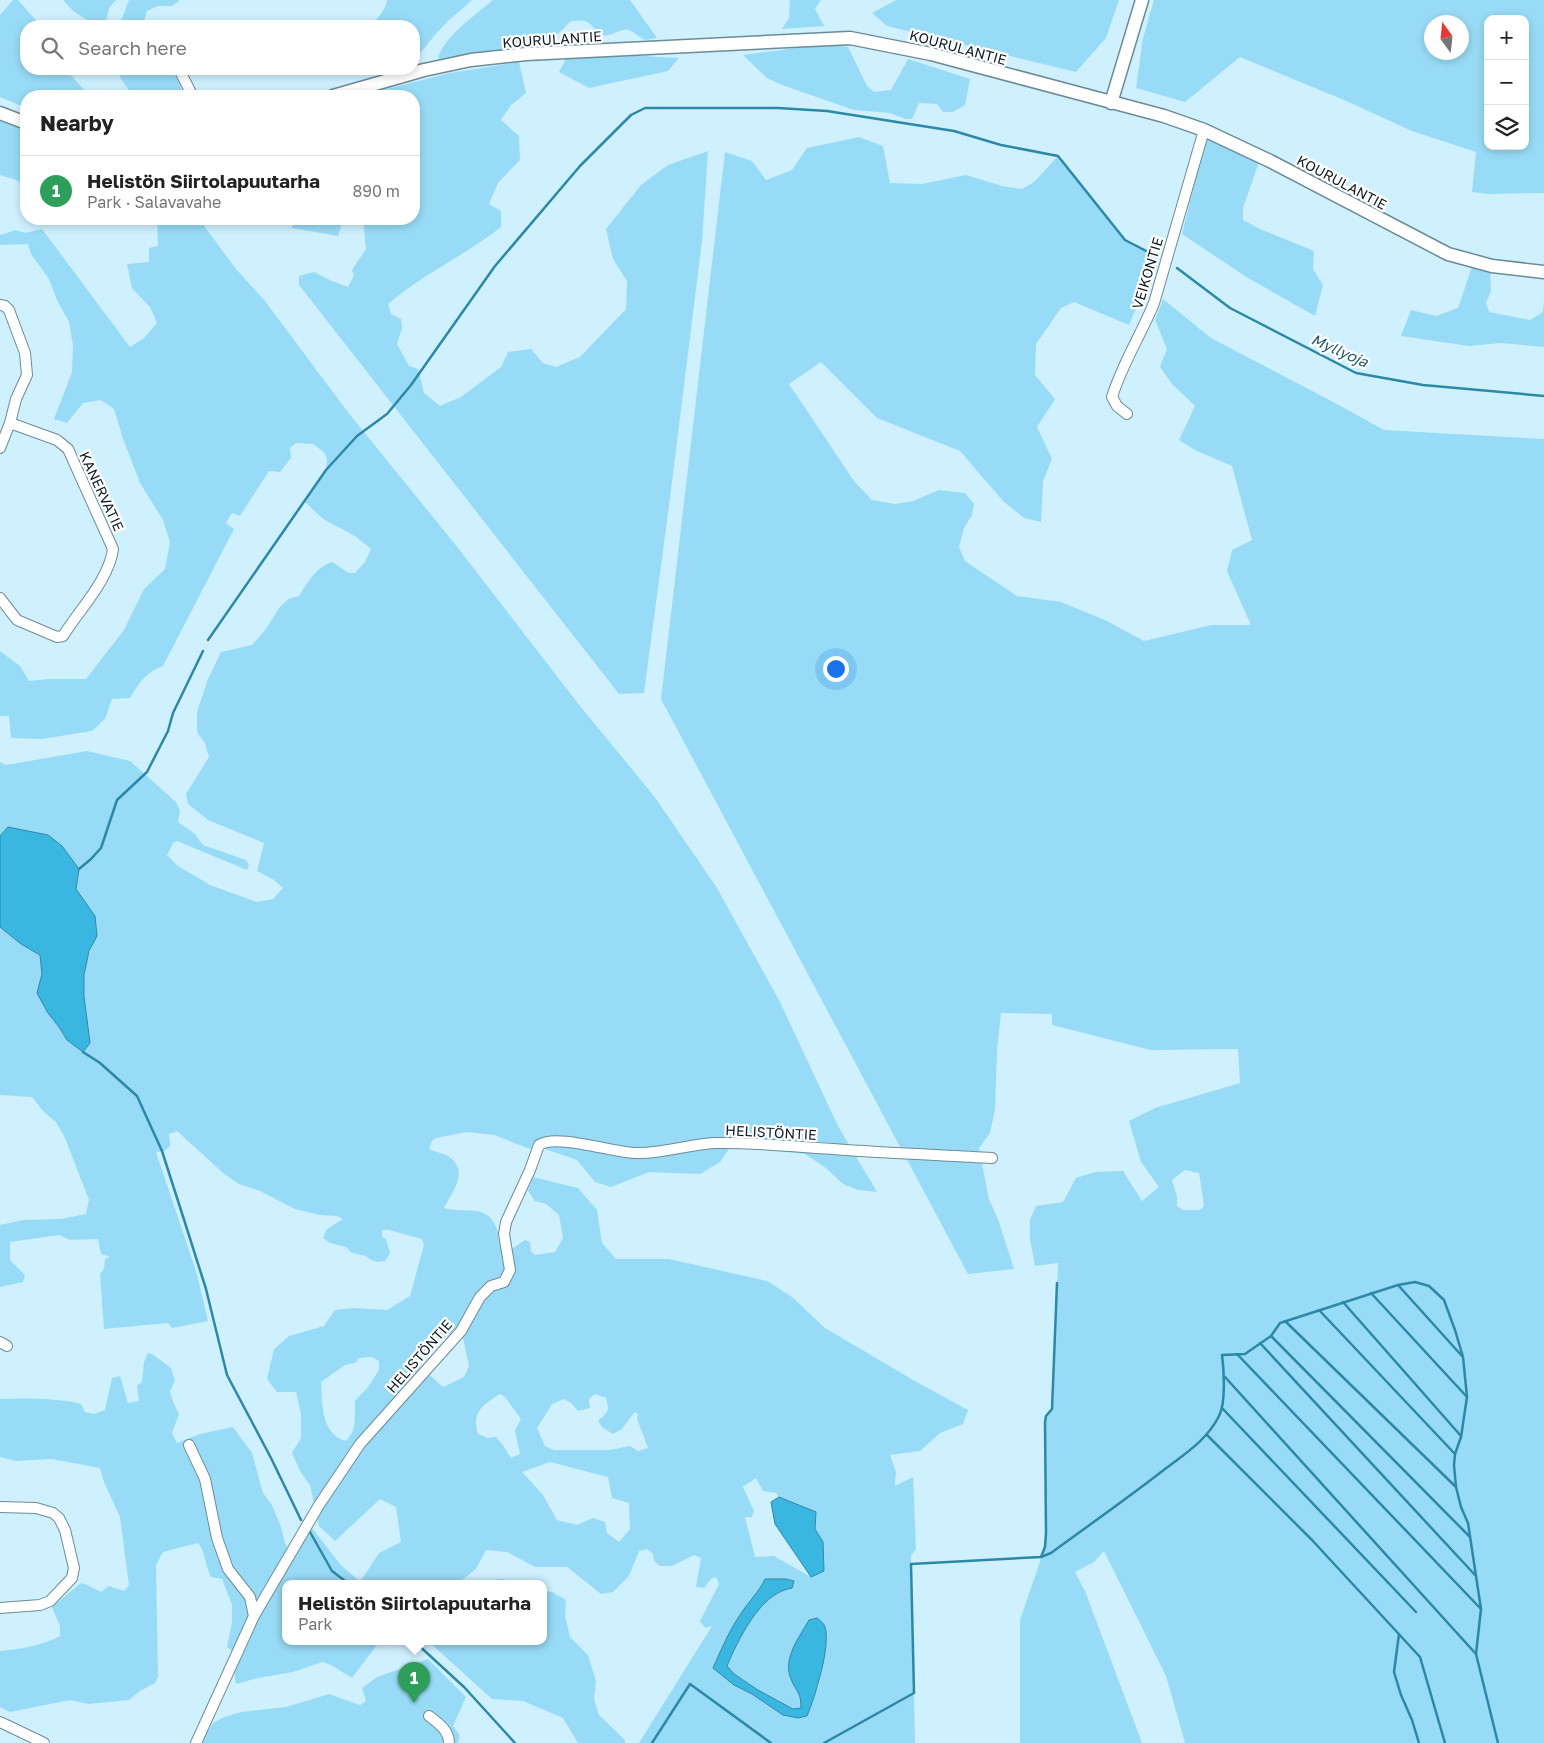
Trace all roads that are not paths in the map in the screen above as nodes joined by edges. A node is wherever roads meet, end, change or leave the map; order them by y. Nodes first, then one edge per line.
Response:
1 (1142, 0) edge
2 (420, 71) edge
3 (182, 75) edge
4 (406, 75) edge
5 (190, 90) edge
6 (353, 90) edge
7 (1111, 102) junction
8 (0, 113) edge
9 (20, 121) edge
10 (1204, 130) junction
11 (1544, 272) edge
12 (0, 305) edge
13 (1127, 414) dead end
14 (10, 423) junction
15 (0, 448) edge
16 (0, 598) edge
17 (992, 1158) dead end
18 (189, 1445) dead end
19 (0, 1507) edge
20 (0, 1608) edge
21 (254, 1616) junction
22 (429, 1716) dead end
23 (0, 1722) edge
24 (44, 1743) edge
25 (196, 1743) edge
26 (448, 1743) edge

1 - 7 street
2 - 7 street, KOURULANTIE
3 - 5 street
4 - 6 street, KOURULANTIE
7 - 10 street, KOURULANTIE
8 - 9 street
10 - 11 street, KOURULANTIE
10 - 13 street, VEIKONTIE
12 - 14 street
14 - 15 street
14 - 16 street, KANERVATIE
17 - 21 street, HELISTÖNTIE
18 - 21 street
19 - 20 street
21 - 25 street, HELISTÖNTIE
22 - 26 street
23 - 24 street

